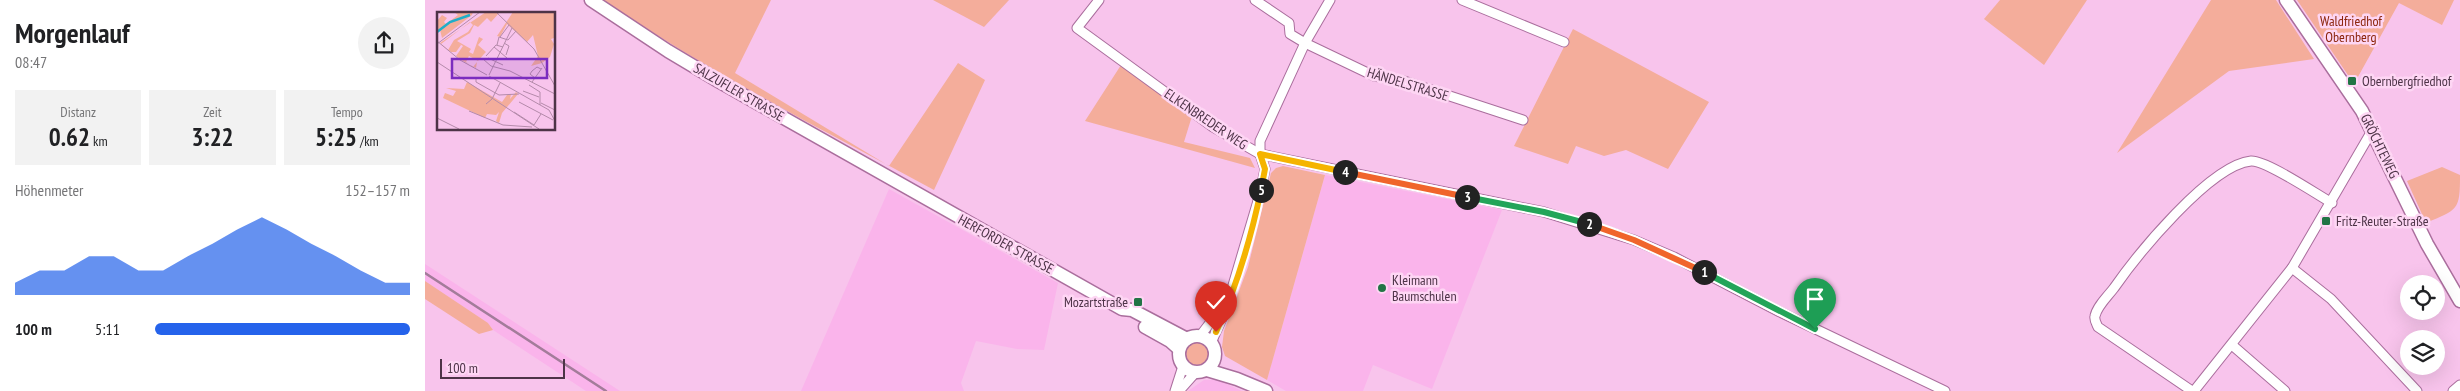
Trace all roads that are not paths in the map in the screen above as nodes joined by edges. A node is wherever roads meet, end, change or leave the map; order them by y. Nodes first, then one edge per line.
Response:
1 (591, 0) edge
2 (1099, 0) edge
3 (1255, 0) edge
4 (1330, 0) edge
5 (1462, 0) edge
6 (2286, 0) edge
7 (1564, 42) dead end
8 (1305, 43) junction
9 (1523, 120) dead end
10 (2373, 129) junction
11 (1260, 154) junction
12 (890, 178) joint
13 (2332, 203) junction
14 (2292, 268) junction
15 (1228, 300) junction
16 (2460, 301) edge
17 (1122, 309) junction
18 (1194, 338) junction
19 (1211, 343) junction
20 (2232, 346) junction
21 (1179, 349) junction
22 (1215, 358) junction
23 (1183, 366) junction
24 (1201, 371) junction
25 (2460, 385) edge
26 (1175, 391) edge
27 (1179, 391) edge
28 (1267, 391) edge
29 (1945, 391) edge
30 (2193, 391) edge
31 (2285, 391) edge
32 (2417, 391) edge
33 (2453, 391) edge

1 - 12 main road, SALZUFLER STRASSE
2 - 11 street, ELKENBREDER WEG
3 - 8 street, HÄNDELSTRASSE
4 - 8 street
5 - 7 street
6 - 10 main road, GRÖCHTEWEG
8 - 9 street, HÄNDELSTRASSE
8 - 11 street
10 - 13 street
10 - 16 main road, GRÖCHTEWEG
11 - 15 street
11 - 29 street, ELKENBREDER WEG
12 - 17 main road, HERFORDER STRASSE
13 - 14 street
13 - 30 street
14 - 20 street
14 - 32 street
15 - 18 street
15 - 19 street
17 - 18 main road, HERFORDER STRASSE
17 - 21 main road, HERFORDER STRASSE
18 - 19 main road
18 - 21 main road
19 - 22 main road
20 - 30 street
20 - 31 street
21 - 23 main road
22 - 24 main road
22 - 28 main road
23 - 24 main road
23 - 26 street
24 - 27 street
24 - 28 main road
25 - 33 street

